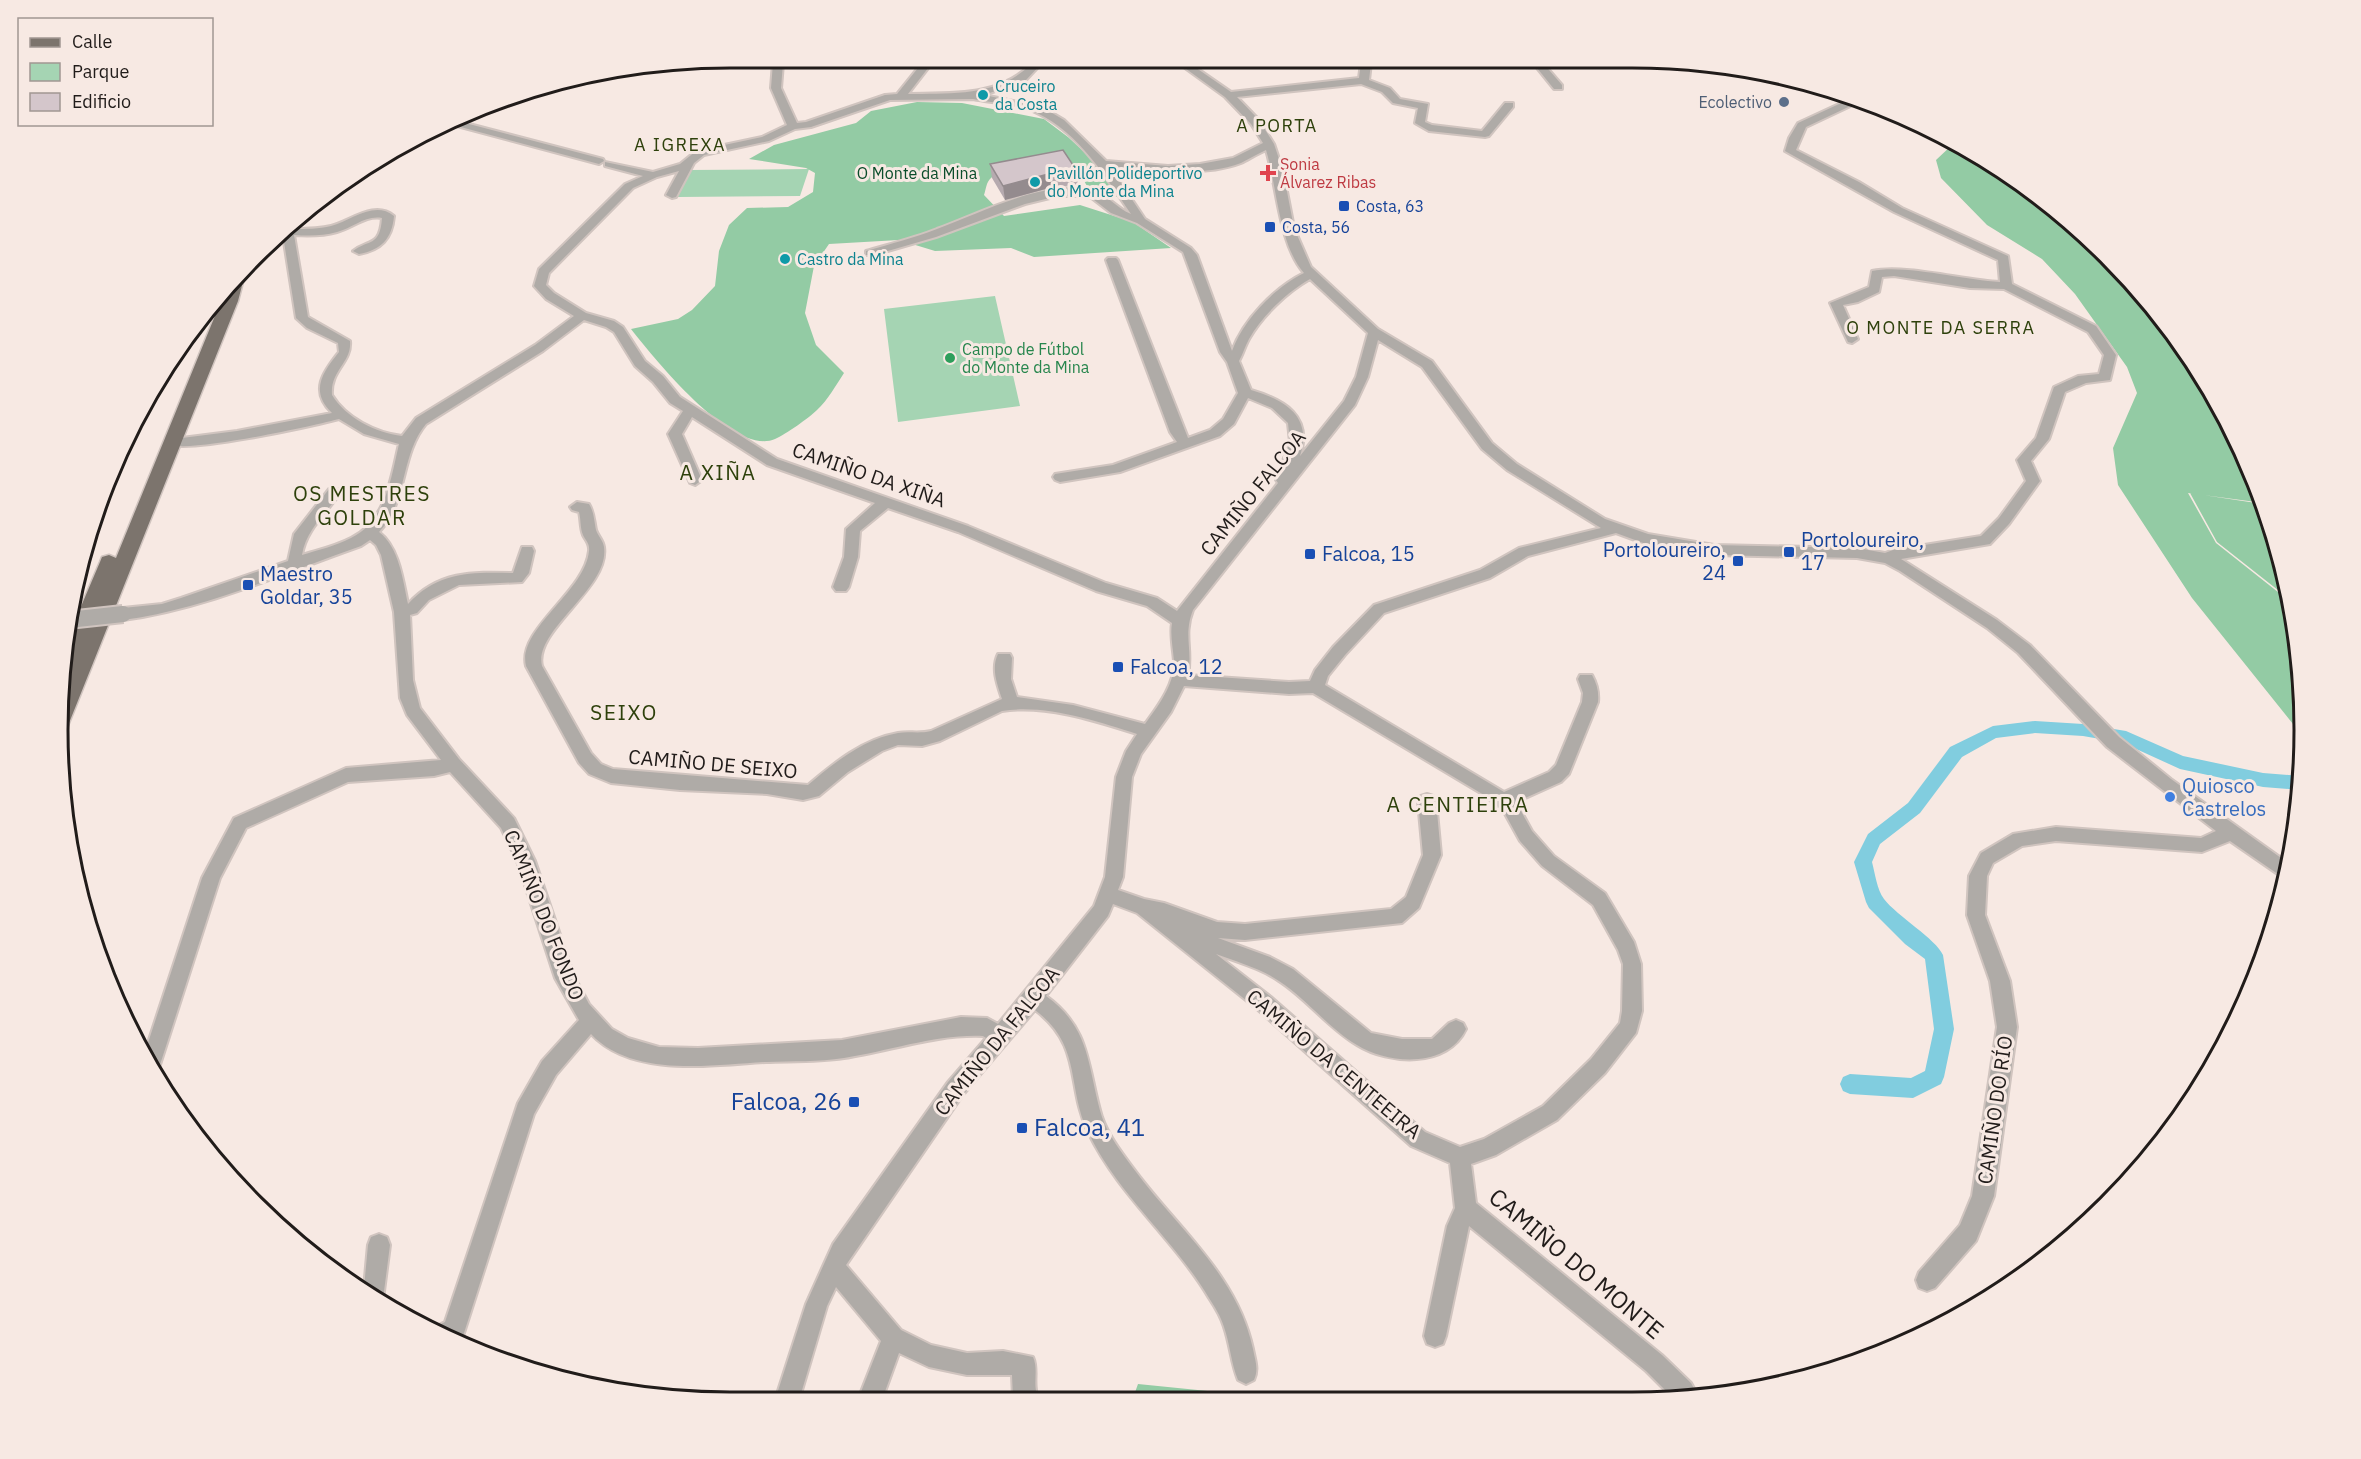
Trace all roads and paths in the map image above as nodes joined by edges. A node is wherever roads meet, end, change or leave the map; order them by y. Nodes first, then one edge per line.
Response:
1 (778, 68) edge
2 (923, 68) edge
3 (1032, 68) edge
4 (1191, 68) edge
5 (1366, 68) edge
6 (1542, 68) edge
7 (1362, 81) junction
8 (1558, 87) dead end
9 (1230, 95) junction
10 (900, 96) junction
11 (973, 96) junction
12 (1848, 104) edge
13 (1509, 105) dead end
14 (461, 125) edge
15 (793, 126) junction
16 (1269, 144) junction
17 (689, 163) junction
18 (1103, 164) junction
19 (652, 175) junction
20 (672, 195) dead end
21 (1141, 221) junction
22 (297, 229) edge
23 (289, 235) edge
24 (359, 251) dead end
25 (870, 253) dead end
26 (1112, 260) dead end
27 (1311, 274) junction
28 (2006, 286) junction
29 (232, 293) edge
30 (582, 316) junction
31 (211, 318) edge
32 (1217, 327) junction
33 (1374, 332) junction
34 (1238, 338) junction
35 (1852, 339) dead end
36 (1224, 347) junction
37 (1233, 361) junction
38 (1245, 393) junction
39 (690, 411) junction
40 (340, 415) junction
41 (407, 441) junction
42 (174, 443) junction
43 (1185, 444) junction
44 (1060, 477) dead end
45 (695, 480) dead end
46 (334, 492) dead end
47 (1277, 495) junction
48 (887, 501) junction
49 (577, 507) dead end
50 (1614, 529) junction
51 (371, 534) junction
52 (526, 551) dead end
53 (1887, 559) junction
54 (295, 564) junction
55 (840, 587) dead end
56 (402, 612) junction
57 (77, 619) edge
58 (1179, 620) junction
59 (72, 650) edge
60 (1004, 658) dead end
61 (1586, 679) dead end
62 (1179, 680) junction
63 (1316, 687) junction
64 (69, 700) edge
65 (1011, 702) junction
66 (1147, 731) junction
67 (453, 764) junction
68 (1502, 800) junction
69 (1427, 801) dead end
70 (2231, 832) junction
71 (2279, 867) edge
72 (1109, 895) junction
73 (1143, 907) junction
74 (1168, 928) junction
75 (1033, 997) junction
76 (591, 1020) junction
77 (1456, 1029) dead end
78 (1000, 1037) junction
79 (154, 1056) edge
80 (1460, 1157) junction
81 (1466, 1209) junction
82 (379, 1245) dead end
83 (834, 1267) junction
84 (1927, 1280) dead end
85 (375, 1288) edge
86 (454, 1331) edge
87 (1435, 1336) dead end
88 (893, 1338) junction
89 (1246, 1372) dead end
90 (1681, 1389) edge
91 (790, 1392) edge
92 (873, 1392) edge
93 (1023, 1392) edge

1 - 15 street
2 - 10 street
3 - 11 street
4 - 9 street
5 - 7 street
6 - 8 street
7 - 9 street
7 - 13 street
9 - 16 street
10 - 11 street
10 - 15 street
11 - 18 street
12 - 28 street
14 - 19 street
15 - 17 street
16 - 18 street
16 - 27 street
17 - 19 street
17 - 20 street
18 - 21 street
19 - 30 street, CAMIÑO DA XIÑA
21 - 25 street
21 - 32 street
22 - 24 street
23 - 40 street
26 - 43 street
27 - 33 street
27 - 34 street
28 - 35 street
28 - 53 street
29 - 42 main road
30 - 39 street, CAMIÑO DA XIÑA
30 - 41 street
31 - 59 main road
32 - 34 street
32 - 36 street
33 - 47 street, CAMIÑO FALCOA
33 - 50 street
34 - 36 street
34 - 37 street
36 - 37 street
37 - 38 street
38 - 43 street
38 - 47 street
39 - 45 street
39 - 48 street, CAMIÑO DA XIÑA
40 - 41 street
40 - 42 street
41 - 51 street
42 - 64 main road
43 - 44 street
46 - 54 street
47 - 58 street, CAMIÑO FALCOA
48 - 55 street
48 - 58 street, CAMIÑO DA XIÑA
49 - 65 street, CAMIÑO DE SEIXO
50 - 53 street
50 - 63 street
51 - 54 street
51 - 56 street, CAMIÑO DO FONDO
52 - 56 street
53 - 70 street
54 - 57 street, bridge
56 - 67 street, CAMIÑO DO FONDO
58 - 62 street
60 - 65 street
61 - 68 street
62 - 63 street
62 - 66 street, CAMIÑO DA FALCOA
63 - 68 street
65 - 66 street, CAMIÑO DE SEIXO
66 - 72 street, CAMIÑO DA FALCOA
67 - 76 street, CAMIÑO DO FONDO
67 - 79 street
68 - 80 street
69 - 73 street, CAMIÑO DA CENTEEIRA
70 - 71 street
70 - 84 street, CAMIÑO DO RÍO
72 - 73 street, CAMIÑO DA CENTEEIRA
72 - 75 street, CAMIÑO DA FALCOA
73 - 74 street, CAMIÑO DA CENTEEIRA
74 - 77 street, CAMIÑO DA CENTEEIRA
74 - 80 street, CAMIÑO DA CENTEEIRA
75 - 78 street, CAMIÑO DA FALCOA
75 - 89 street
76 - 78 street, CAMIÑO DO FONDO
76 - 86 street
78 - 83 street, CAMIÑO DA FALCOA
80 - 81 street, CAMIÑO DO MONTE
81 - 87 street
81 - 90 street, CAMIÑO DO MONTE
82 - 85 street
83 - 88 street
83 - 91 street, CAMIÑO DA FALCOA
88 - 92 street
88 - 93 street

